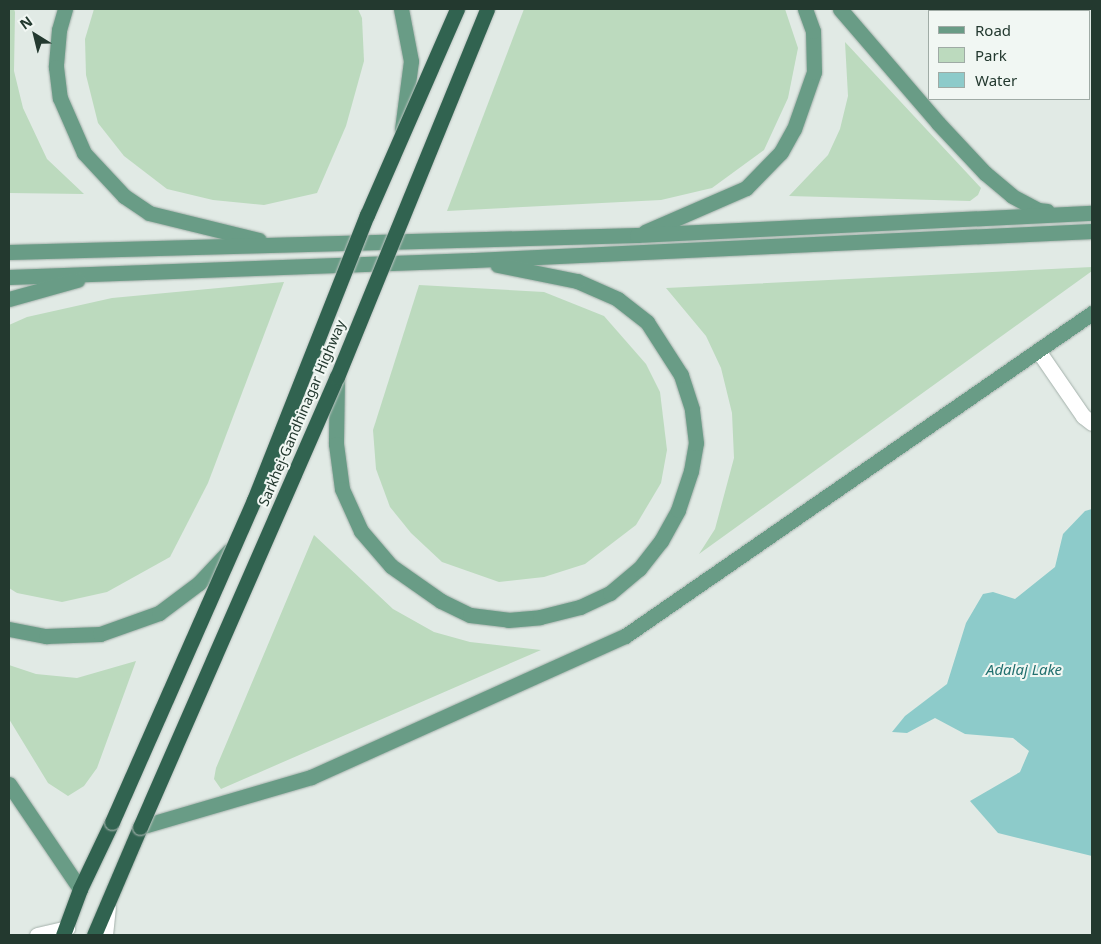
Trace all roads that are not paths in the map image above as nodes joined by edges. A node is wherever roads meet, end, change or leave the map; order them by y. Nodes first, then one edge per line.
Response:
1 (65, 9) edge
2 (401, 9) edge
3 (458, 9) edge
4 (487, 9) edge
5 (493, 9) edge
6 (806, 9) edge
7 (840, 9) edge
8 (480, 27) junction
9 (398, 151) junction
10 (1092, 213) edge
11 (1072, 214) junction
12 (1092, 232) edge
13 (637, 236) junction
14 (278, 245) junction
15 (9, 252) edge
16 (474, 260) junction
17 (103, 273) junction
18 (9, 277) edge
19 (9, 299) edge
20 (1092, 313) edge
21 (1039, 352) junction
22 (336, 377) junction
23 (1092, 423) edge
24 (230, 550) junction
25 (9, 629) edge
26 (9, 784) edge
27 (140, 827) junction
28 (80, 889) junction
29 (108, 902) junction
30 (64, 933) edge
31 (36, 935) edge
32 (94, 935) edge
33 (105, 935) edge

1 - 14 main road
2 - 9 main road
3 - 9 highway, Sarkhej-Gandhinagar Highway, bridge
4 - 8 highway, Sarkhej-Gandhinagar Highway, bridge
5 - 8 main road
6 - 13 main road
7 - 11 main road
8 - 22 highway, Sarkhej-Gandhinagar Highway, bridge
9 - 24 highway, Sarkhej-Gandhinagar Highway, bridge
10 - 11 main road
11 - 13 main road
12 - 16 main road
13 - 14 main road
14 - 15 main road
16 - 17 main road
16 - 22 main road
17 - 18 main road
17 - 19 main road
20 - 21 main road
21 - 23 street
21 - 27 main road
22 - 27 highway, Sarkhej-Gandhinagar Highway, bridge
24 - 25 main road
24 - 28 highway, Sarkhej-Gandhinagar Highway, bridge
26 - 28 main road
27 - 29 highway, Sarkhej-Gandhinagar Highway
28 - 30 highway, Sarkhej-Gandhinagar Highway
29 - 32 highway, Sarkhej-Gandhinagar Highway
29 - 33 street
30 - 31 street

